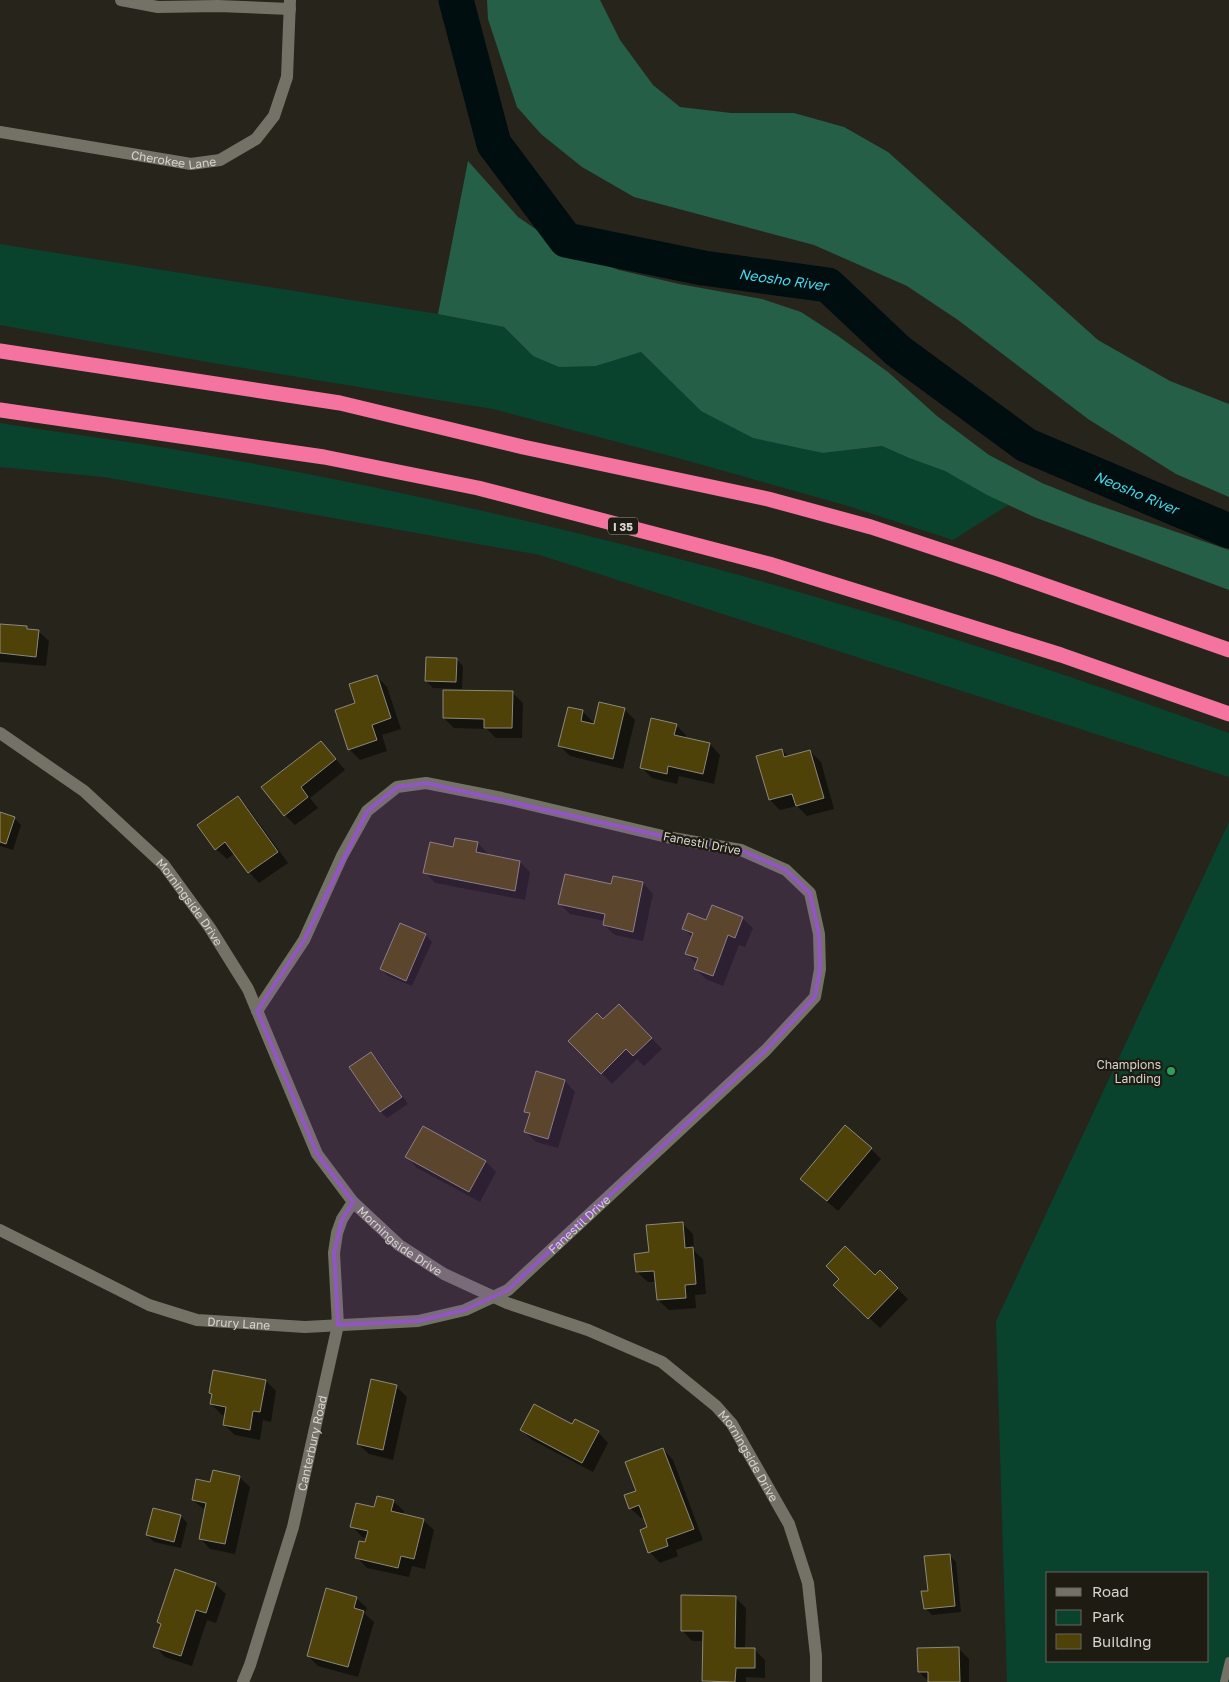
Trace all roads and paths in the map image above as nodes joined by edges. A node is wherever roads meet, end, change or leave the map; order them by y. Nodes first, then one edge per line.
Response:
1 (121, 0) edge
2 (290, 5) edge
3 (0, 132) edge
4 (0, 351) edge
5 (0, 410) edge
6 (1229, 650) edge
7 (1229, 714) edge
8 (0, 733) edge
9 (257, 1011) junction
10 (353, 1202) junction
11 (0, 1230) edge
12 (492, 1297) junction
13 (338, 1325) junction
14 (1229, 1661) edge
15 (243, 1682) edge
16 (816, 1682) edge
17 (1224, 1682) edge

1 - 2 street
2 - 3 street, Cherokee Lane
4 - 6 highway
5 - 7 highway, I 35
8 - 9 street, Morningside Drive
9 - 10 street, Morningside Drive
9 - 12 street, Fanestil Drive
10 - 12 street, Morningside Drive
10 - 13 street, Canterbury Road
11 - 13 street, Drury Lane
12 - 13 street, Drury Lane
12 - 16 street, Morningside Drive
13 - 15 street, Canterbury Road
14 - 17 lane

